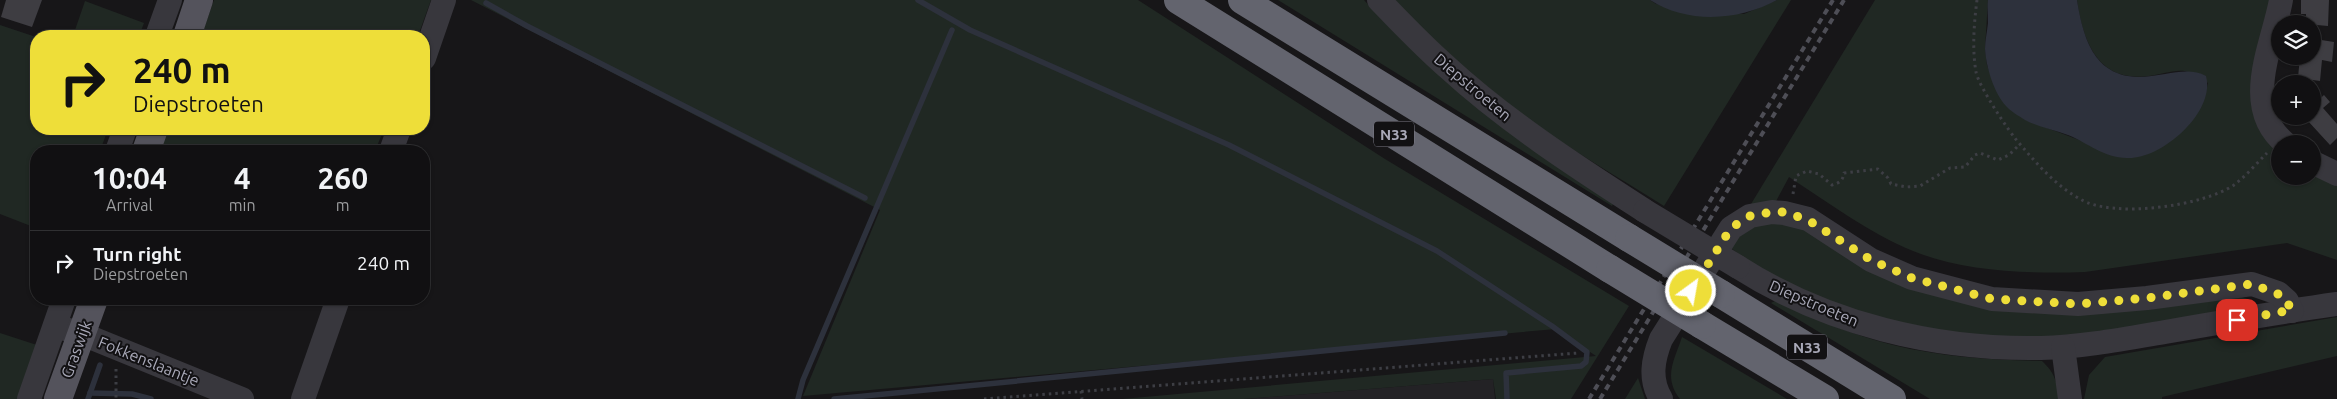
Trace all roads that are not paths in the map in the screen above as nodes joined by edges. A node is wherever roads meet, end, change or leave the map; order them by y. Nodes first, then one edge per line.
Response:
1 (170, 0) edge
2 (199, 0) edge
3 (444, 0) edge
4 (1178, 0) edge
5 (1242, 0) edge
6 (1379, 0) edge
7 (2281, 0) edge
8 (159, 30) edge
9 (189, 30) edge
10 (430, 41) edge
11 (2279, 135) edge
12 (2321, 166) edge
13 (2337, 174) edge
14 (2337, 304) edge
15 (62, 305) edge
16 (92, 305) edge
17 (336, 305) edge
18 (2292, 310) junction
19 (55, 326) junction
20 (82, 334) junction
21 (2063, 347) junction
22 (29, 399) edge
23 (58, 399) edge
24 (242, 399) edge
25 (303, 399) edge
26 (1661, 399) edge
27 (1825, 399) edge
28 (1892, 399) edge
29 (2070, 399) edge

1 - 8 street
2 - 9 main road
3 - 10 street
4 - 27 highway, N33, bridge
5 - 28 highway, N33, bridge
6 - 21 street, Diepstroeten, bridge
7 - 11 street
12 - 13 street
14 - 18 street, Diepstroeten
15 - 19 street, Graswijk
16 - 20 main road, Graswijk
17 - 25 street
18 - 21 street, Diepstroeten
18 - 26 street
19 - 20 street, Fokkenslaantje
19 - 22 street, Graswijk
20 - 23 main road, Graswijk
20 - 24 street, Fokkenslaantje
21 - 29 street

